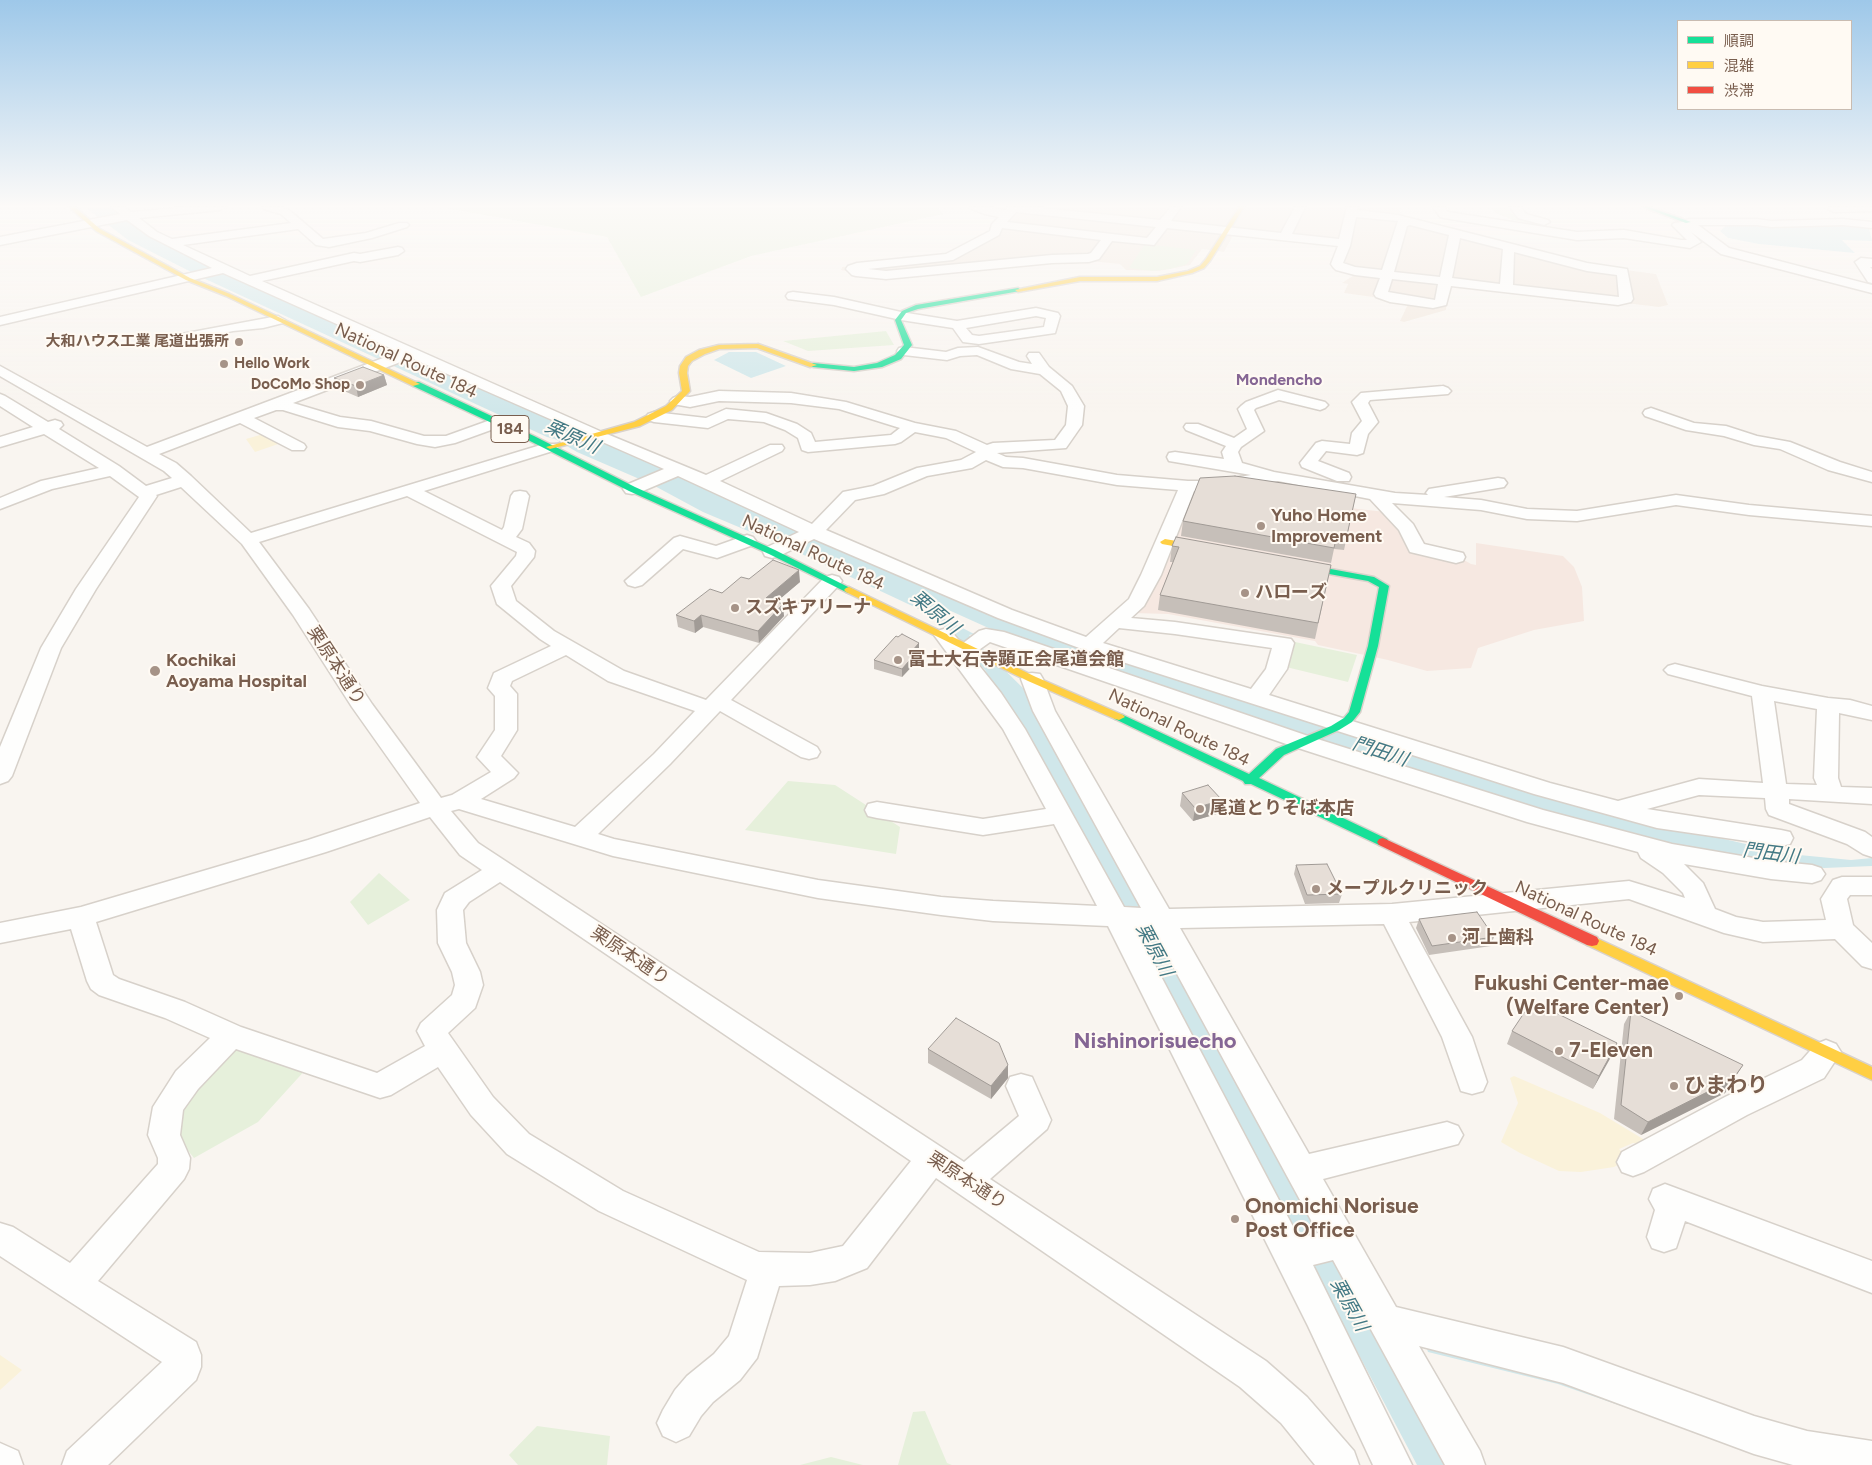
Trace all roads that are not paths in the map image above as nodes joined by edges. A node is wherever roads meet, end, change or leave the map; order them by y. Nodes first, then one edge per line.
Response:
1 (189, 275) edge
2 (200, 275) edge
3 (236, 275) edge
4 (270, 275) edge
5 (1178, 275) edge
6 (1386, 275) edge
7 (1398, 275) edge
8 (1446, 275) edge
9 (1507, 275) edge
10 (1564, 275) edge
11 (1623, 275) edge
12 (1823, 275) edge
13 (193, 277) junction
14 (249, 280) junction
15 (1445, 281) junction
16 (1565, 285) junction
17 (1506, 288) junction
18 (1872, 289) edge
19 (793, 296) dead end
20 (901, 316) junction
21 (278, 320) junction
22 (0, 321) edge
23 (957, 325) junction
24 (176, 339) dead end
25 (904, 352) junction
26 (410, 353) junction
27 (1034, 356) dead end
28 (378, 364) junction
29 (0, 370) edge
30 (1044, 370) junction
31 (1443, 391) dead end
32 (0, 399) edge
33 (678, 401) junction
34 (276, 404) junction
35 (1320, 405) dead end
36 (1651, 413) dead end
37 (82, 416) junction
38 (654, 417) junction
39 (243, 418) junction
40 (496, 423) junction
41 (912, 427) junction
42 (1192, 427) dead end
43 (45, 429) junction
44 (592, 436) junction
45 (0, 442) edge
46 (1235, 444) junction
47 (556, 446) junction
48 (298, 447) dead end
49 (776, 448) dead end
50 (984, 451) junction
51 (147, 453) junction
52 (1175, 457) dead end
53 (1235, 466) junction
54 (113, 470) junction
55 (674, 471) junction
56 (1278, 476) junction
57 (1872, 477) edge
58 (186, 480) junction
59 (706, 481) junction
60 (1498, 483) dead end
61 (1188, 486) junction
62 (638, 487) junction
63 (408, 490) junction
64 (146, 492) junction
65 (520, 496) dead end
66 (1391, 497) junction
67 (0, 504) edge
68 (1872, 520) edge
69 (810, 533) junction
70 (504, 538) junction
71 (248, 540) junction
72 (747, 541) junction
73 (1165, 542) junction
74 (777, 550) junction
75 (1224, 552) edge
76 (1456, 557) dead end
77 (1283, 563) edge
78 (635, 580) dead end
79 (832, 581) junction
80 (1116, 621) junction
81 (961, 641) junction
82 (1089, 645) junction
83 (566, 647) junction
84 (1675, 670) dead end
85 (1032, 679) junction
86 (1762, 692) junction
87 (1255, 699) junction
88 (713, 705) junction
89 (1828, 705) junction
90 (1872, 713) edge
91 (1337, 727) junction
92 (1307, 740) junction
93 (809, 752) dead end
94 (0, 776) edge
95 (1249, 781) junction
96 (1775, 792) junction
97 (1832, 795) junction
98 (1872, 796) edge
99 (448, 804) junction
100 (877, 810) dead end
101 (1619, 810) junction
102 (1061, 814) junction
103 (580, 837) junction
104 (1781, 838) dead end
105 (1864, 843) edge
106 (1638, 844) junction
107 (500, 870) junction
108 (1812, 874) dead end
109 (1872, 886) edge
110 (1511, 903) junction
111 (1392, 914) junction
112 (1705, 916) junction
113 (81, 918) junction
114 (1121, 918) junction
115 (1157, 918) junction
116 (1841, 929) junction
117 (0, 934) edge
118 (1872, 959) edge
119 (231, 1036) junction
120 (443, 1050) junction
121 (1826, 1052) junction
122 (1872, 1074) edge
123 (1472, 1082) dead end
124 (1020, 1086) dead end
125 (1447, 1135) dead end
126 (932, 1159) junction
127 (1633, 1162) dead end
128 (1301, 1170) junction
129 (964, 1180) junction
130 (1664, 1237) dead end
131 (1, 1238) edge
132 (1337, 1243) junction
133 (1294, 1255) junction
134 (767, 1269) junction
135 (1872, 1277) edge
136 (73, 1285) junction
137 (1386, 1321) junction
138 (676, 1423) dead end
139 (1872, 1460) edge
140 (0, 1462) edge
141 (4, 1465) edge
142 (81, 1465) edge
143 (1340, 1465) edge
144 (1393, 1465) edge
145 (1466, 1465) edge

1 - 13 main road, National Route 184 / 184
2 - 13 street
3 - 14 street
4 - 14 street
5 - 20 main road
6 - 15 street
7 - 15 street
8 - 15 street
9 - 17 street
10 - 16 street
11 - 16 street
12 - 18 street
13 - 21 main road, National Route 184 / 184
13 - 22 street
14 - 26 street
15 - 17 street
16 - 17 street
19 - 20 street
20 - 23 street
20 - 25 main road
21 - 24 street
21 - 28 main road, National Route 184 / 184
23 - 23 street
25 - 30 street
25 - 33 main road
26 - 28 street
26 - 44 street
27 - 30 street
28 - 34 street
28 - 40 main road, National Route 184 / 184
29 - 37 street, 栗原本通り
30 - 50 street
31 - 66 street
32 - 43 street
33 - 38 main road
33 - 41 street
34 - 39 street
34 - 40 street
35 - 46 street
36 - 57 street
37 - 43 street
37 - 51 street, 栗原本通り
38 - 41 street
38 - 44 main road
39 - 48 street
39 - 51 street
40 - 47 main road, National Route 184 / 184
41 - 50 street
42 - 46 street
43 - 45 street
43 - 54 street
44 - 47 main road
44 - 55 street
46 - 53 street
47 - 62 main road, National Route 184 / 184
47 - 63 street
49 - 59 street
50 - 61 street
50 - 69 street
51 - 58 street, 栗原本通り
52 - 53 street
53 - 56 street
54 - 64 street
54 - 67 street
55 - 59 street
55 - 62 street
56 - 61 street
56 - 66 street
58 - 64 street
58 - 71 street, 栗原本通り
59 - 69 street
60 - 66 street
61 - 73 street
62 - 72 main road, National Route 184 / 184
63 - 70 street
63 - 71 street
64 - 94 street
65 - 70 street
66 - 68 street
66 - 76 street
69 - 74 street
69 - 82 street
70 - 83 street
71 - 99 street, 栗原本通り
72 - 74 main road, National Route 184 / 184
72 - 78 street
73 - 75 main road
73 - 80 street
74 - 79 main road, National Route 184 / 184
77 - 91 main road
79 - 81 main road, National Route 184 / 184
79 - 88 street
80 - 82 street
80 - 87 street
81 - 85 main road, National Route 184 / 184
81 - 92 street
81 - 102 street
82 - 87 street
83 - 88 street
83 - 99 street
84 - 86 street
85 - 95 main road, National Route 184 / 184
85 - 115 street
86 - 89 street
86 - 96 street
87 - 91 street
88 - 93 street
88 - 103 street
89 - 90 street
89 - 97 street
91 - 92 main road
91 - 101 street
92 - 95 main road
92 - 106 street
95 - 110 main road, National Route 184 / 184
96 - 97 street
96 - 101 street
96 - 105 street
97 - 98 street
99 - 103 street
99 - 107 street, 栗原本通り
99 - 113 street
100 - 102 street
101 - 104 street
102 - 114 street
103 - 114 street
106 - 108 street
106 - 112 street
107 - 120 street
107 - 126 street, 栗原本通り
109 - 116 street
110 - 111 street
110 - 112 street
110 - 121 main road, National Route 184 / 184
111 - 115 street
111 - 123 street
112 - 116 street
113 - 117 street
113 - 119 street
114 - 115 street
114 - 133 street
115 - 128 street
116 - 118 street
119 - 120 street
119 - 136 street
120 - 134 street
121 - 122 main road, National Route 184 / 184
121 - 127 street
124 - 129 street
125 - 128 street
126 - 129 street, 栗原本通り
126 - 134 street
128 - 132 street
129 - 143 street, 栗原本通り
130 - 135 street
131 - 136 street
132 - 133 street
132 - 137 street
133 - 144 street
134 - 138 street
136 - 142 street
137 - 139 street
137 - 145 street
140 - 141 street

